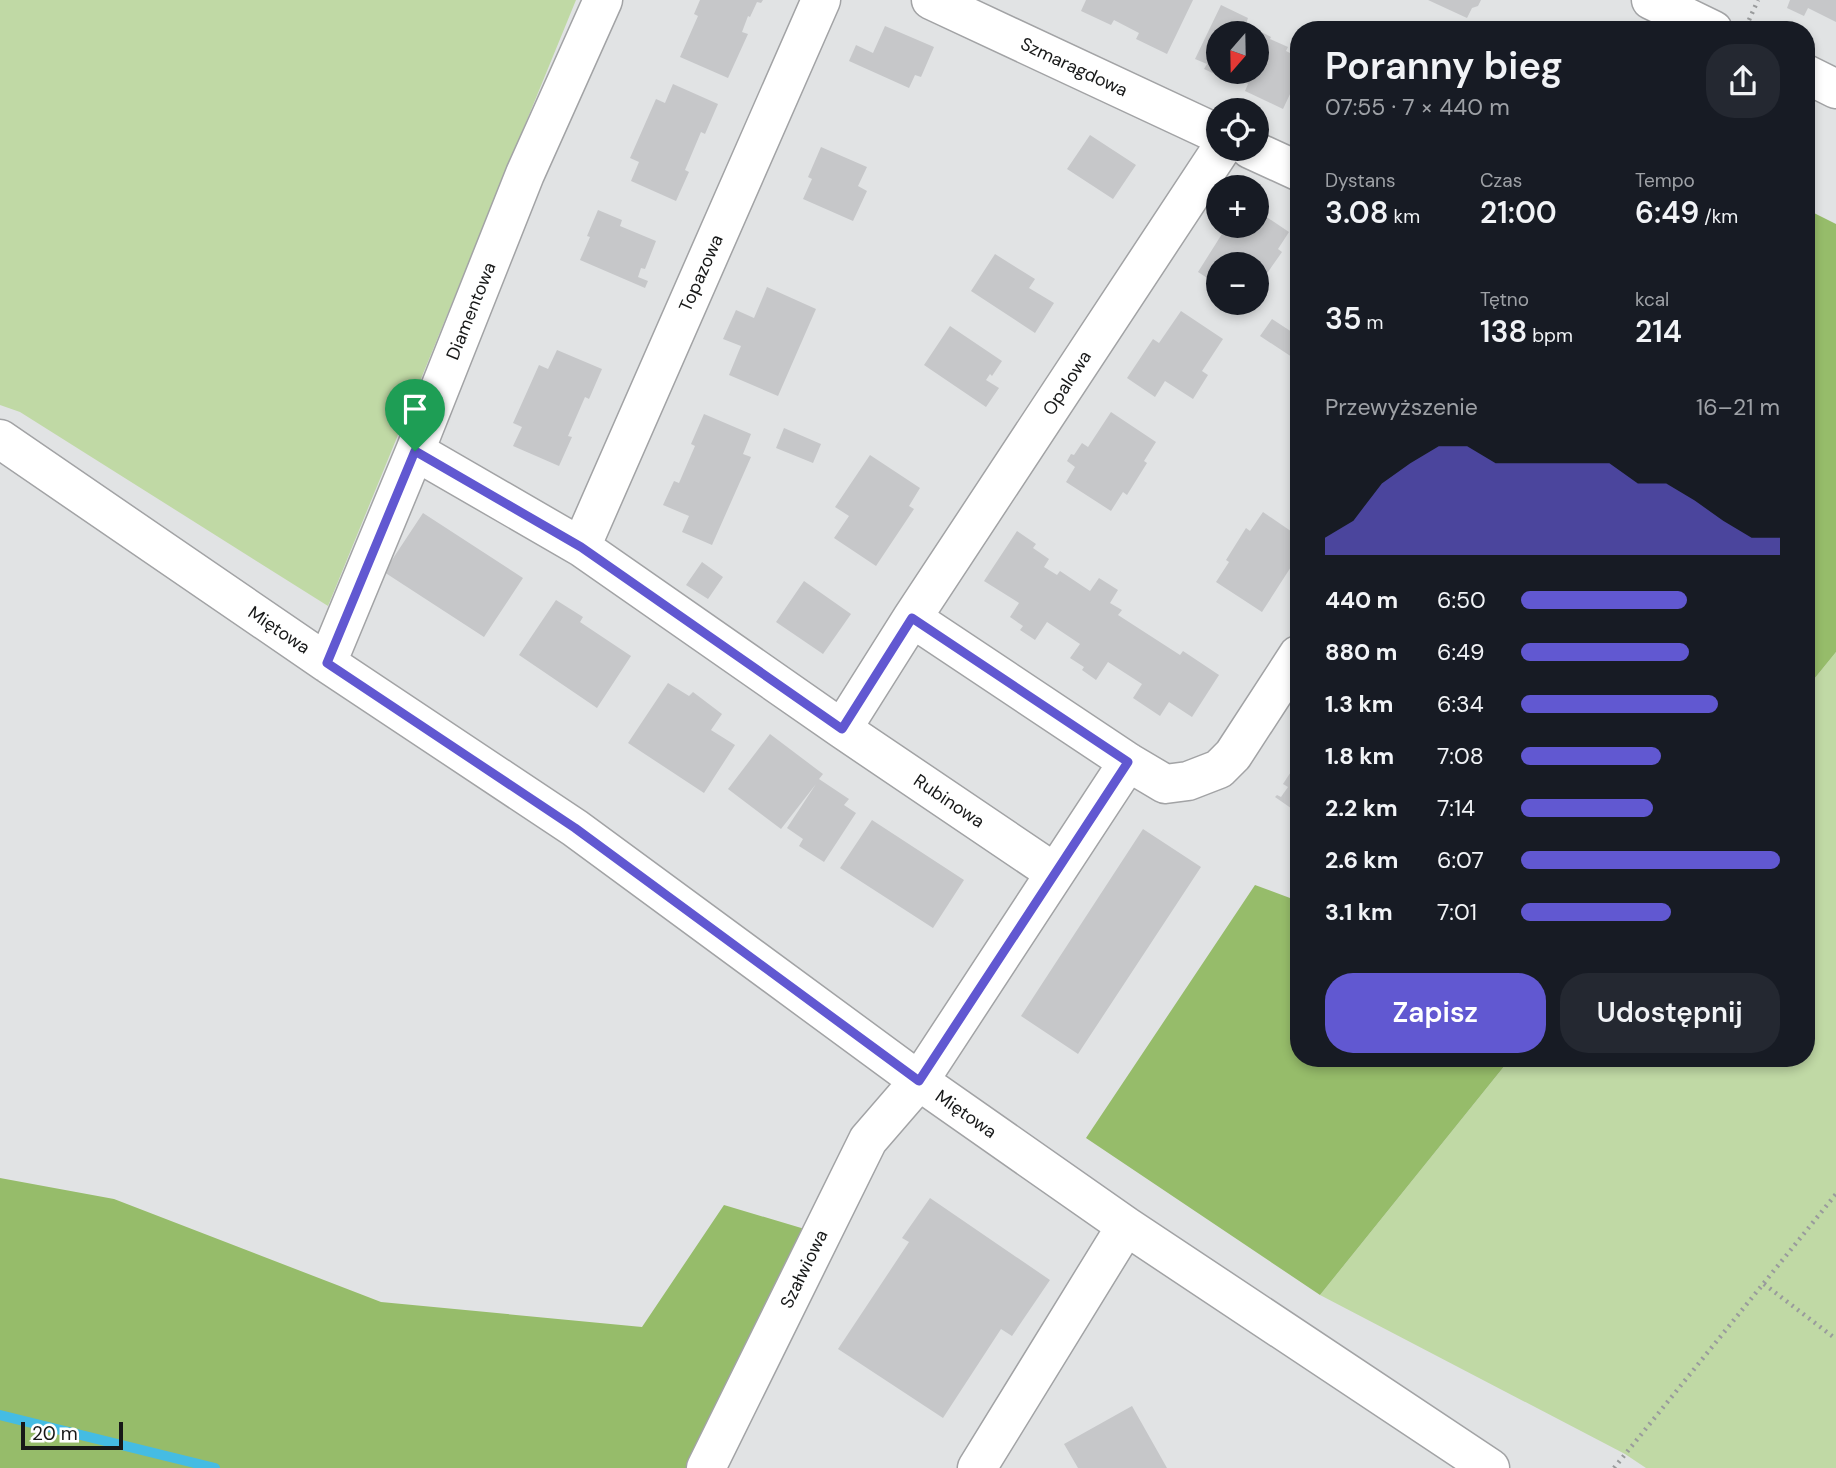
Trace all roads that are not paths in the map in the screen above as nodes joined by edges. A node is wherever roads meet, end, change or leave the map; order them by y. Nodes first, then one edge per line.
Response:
1 (603, 0) edge
2 (821, 0) edge
3 (930, 0) edge
4 (1651, 0) edge
5 (1692, 21) edge
6 (1815, 78) edge
7 (1836, 89) edge
8 (1206, 128) edge
9 (1269, 158) edge
10 (1213, 161) edge
11 (1290, 167) edge
12 (0, 439) edge
13 (415, 451) junction
14 (581, 547) junction
15 (912, 618) junction
16 (327, 663) junction
17 (1290, 668) edge
18 (842, 729) junction
19 (1128, 762) junction
20 (1055, 873) junction
21 (919, 1081) junction
22 (1126, 1226) junction
23 (706, 1468) edge
24 (977, 1468) edge
25 (1490, 1468) edge

1 - 13 street, Diamentowa
2 - 14 street, Topazowa
3 - 8 street, Szmaragdowa
4 - 5 street
6 - 7 street
9 - 11 street
10 - 15 street, Opalowa
12 - 16 street, Miętowa
13 - 14 street, Rubinowa
13 - 16 street, Diamentowa
14 - 18 street, Rubinowa
15 - 18 street
15 - 19 street
16 - 21 street, Miętowa
17 - 19 street
18 - 20 street, Rubinowa
19 - 20 street
20 - 21 street
21 - 22 street, Miętowa
21 - 23 street, Szałwiowa
22 - 24 street
22 - 25 street, Miętowa

